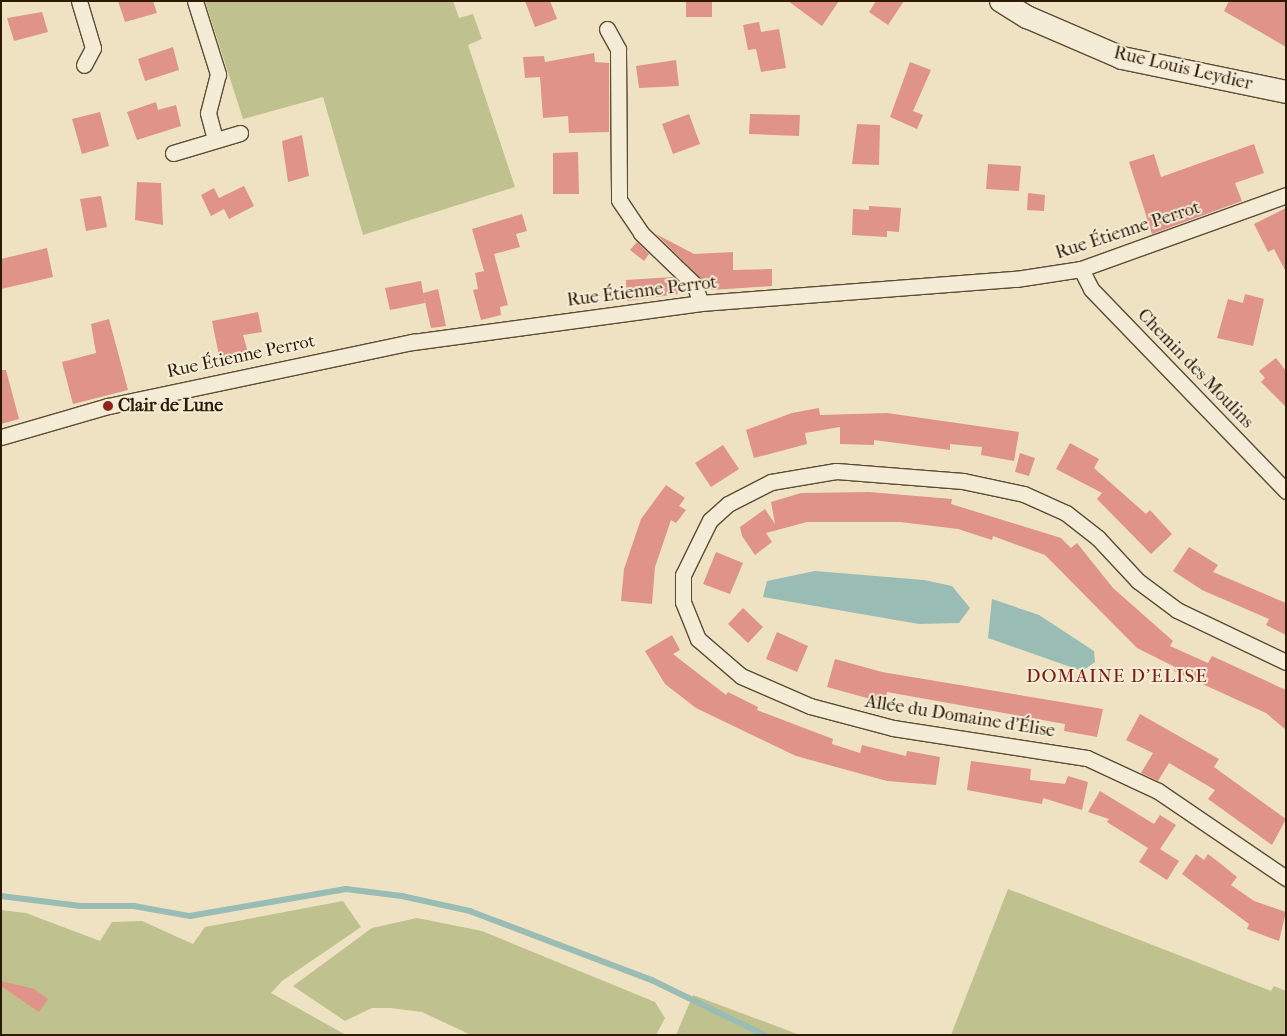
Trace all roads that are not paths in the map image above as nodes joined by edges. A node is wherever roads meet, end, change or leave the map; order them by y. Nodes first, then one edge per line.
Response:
1 (79, 1) edge
2 (195, 1) edge
3 (1001, 1) edge
4 (607, 29) dead end
5 (84, 66) dead end
6 (1286, 92) edge
7 (240, 133) dead end
8 (215, 140) junction
9 (173, 153) dead end
10 (1286, 195) edge
11 (1081, 269) junction
12 (701, 303) junction
13 (1, 437) edge
14 (1286, 491) edge
15 (1286, 662) edge
16 (1286, 878) edge

1 - 5 street
2 - 8 street
3 - 6 street, Rue Louis Leydier
4 - 12 street
7 - 8 street
8 - 9 street
10 - 11 street, Rue Étienne Perrot
11 - 12 street, Rue Étienne Perrot
11 - 14 street, Chemin des Moulins
12 - 13 street, Rue Étienne Perrot
15 - 16 street, Allée du Domaine d'Élise

